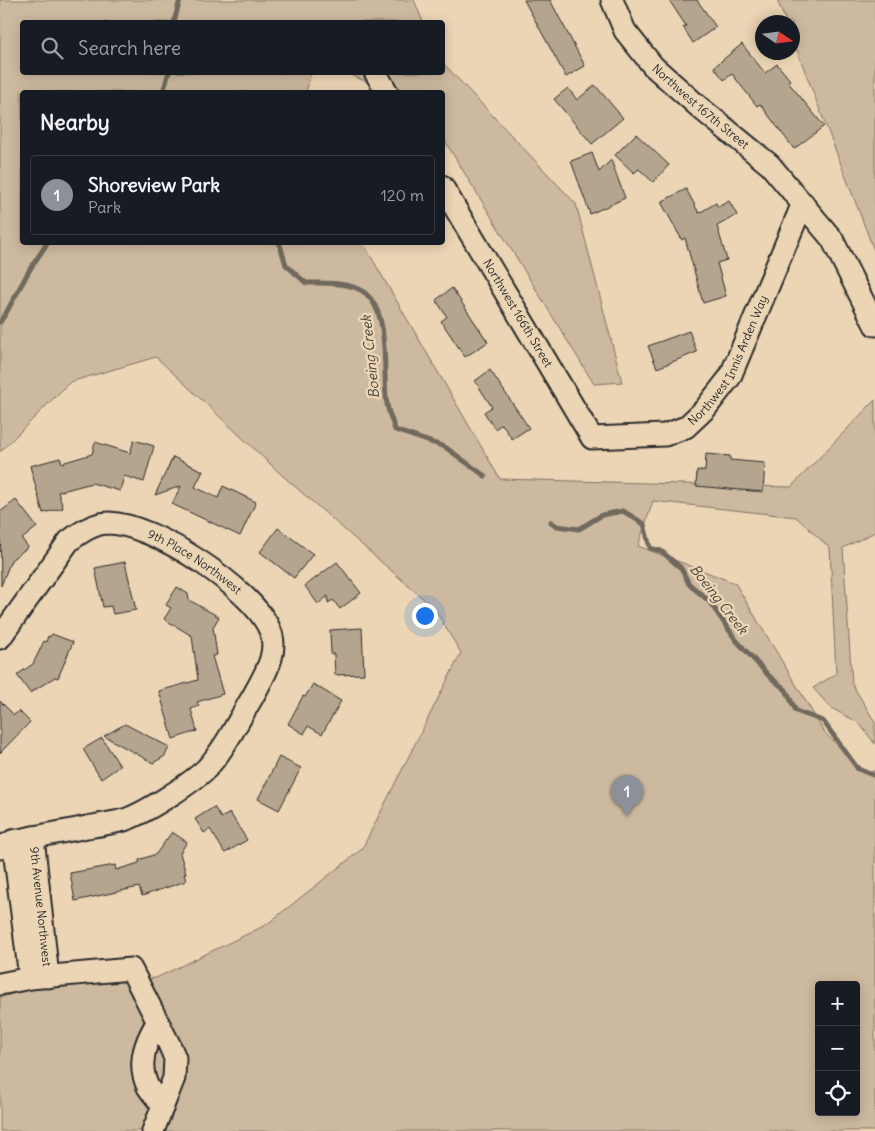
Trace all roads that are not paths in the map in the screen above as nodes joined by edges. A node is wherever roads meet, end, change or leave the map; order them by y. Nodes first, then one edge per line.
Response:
1 (612, 0) edge
2 (377, 75) edge
3 (386, 90) edge
4 (445, 191) edge
5 (803, 203) junction
6 (875, 325) edge
7 (592, 438) joint
8 (0, 638) edge
9 (16, 842) edge
10 (39, 978) junction
11 (0, 984) edge
12 (157, 1023) junction
13 (163, 1106) junction
14 (153, 1131) edge

1 - 5 street, Northwest 167th Street
2 - 3 street
4 - 7 street, Northwest 166th Street
5 - 6 street, Northwest 167th Street
5 - 7 street, Northwest Innis Arden Way
8 - 9 street, 9th Place Northwest
9 - 10 street, 9th Avenue Northwest
10 - 11 street
10 - 12 street
12 - 13 street
12 - 13 street
13 - 14 street

